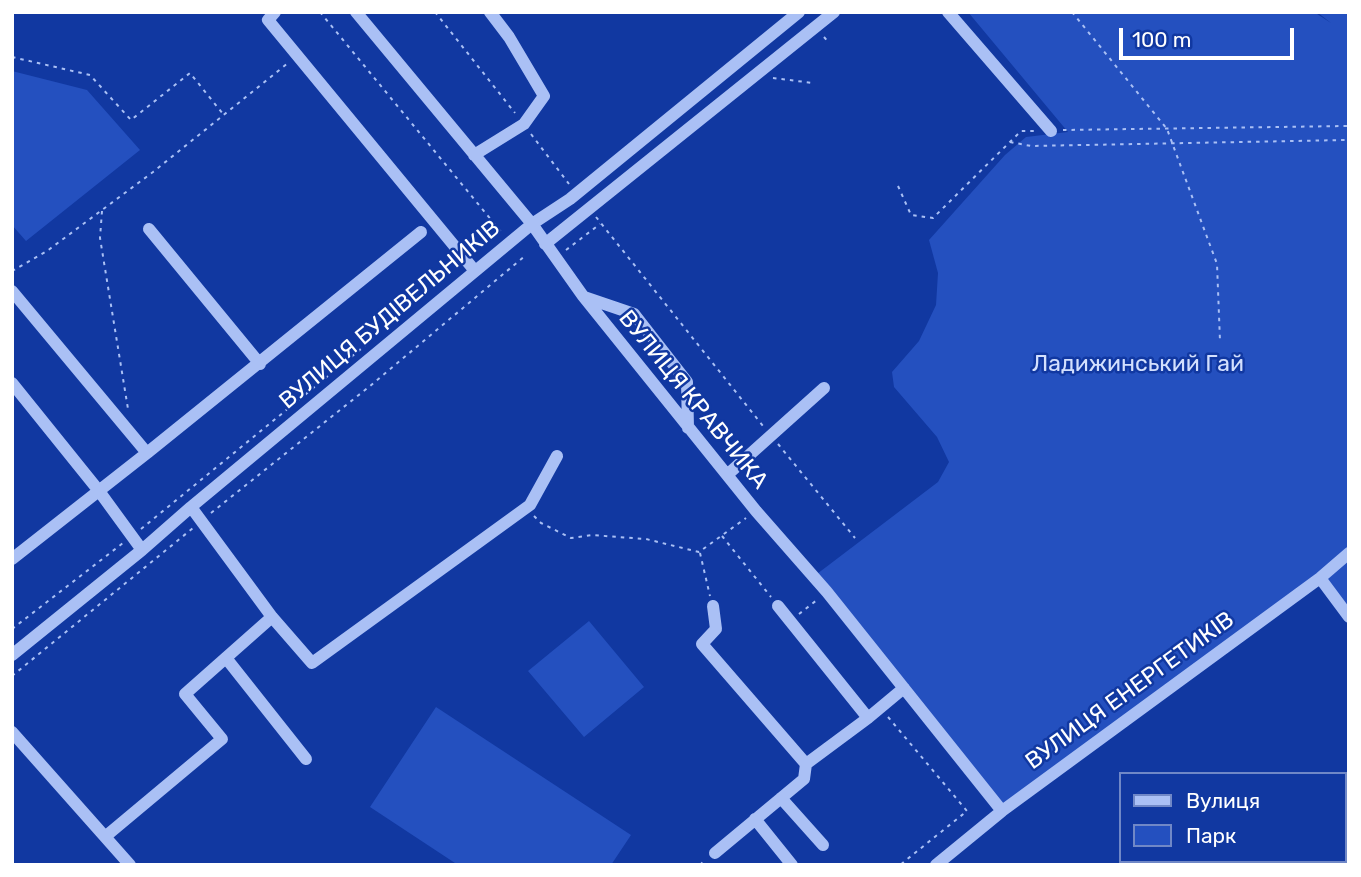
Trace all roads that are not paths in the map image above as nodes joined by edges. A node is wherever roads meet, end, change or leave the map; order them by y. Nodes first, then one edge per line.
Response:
1 (275, 12) edge
2 (356, 12) edge
3 (490, 12) edge
4 (799, 12) edge
5 (834, 12) edge
6 (948, 12) edge
7 (773, 34) junction
8 (786, 50) junction
9 (1049, 131) road end
10 (474, 155) junction
11 (533, 224) junction
12 (149, 229) dead end
13 (422, 232) dead end
14 (545, 244) junction
15 (475, 271) junction
16 (12, 291) edge
17 (583, 296) junction
18 (260, 364) junction
19 (12, 383) edge
20 (824, 388) dead end
21 (688, 428) junction
22 (147, 453) junction
23 (557, 456) dead end
24 (727, 475) junction
25 (99, 491) junction
26 (191, 507) junction
27 (142, 550) junction
28 (1349, 553) edge
29 (12, 559) edge
30 (1320, 578) junction
31 (713, 606) road end
32 (778, 606) road end
33 (272, 617) junction
34 (1349, 617) edge
35 (12, 655) edge
36 (226, 658) junction
37 (904, 688) junction
38 (868, 718) junction
39 (12, 732) edge
40 (306, 760) dead end
41 (806, 764) junction
42 (780, 798) junction
43 (1002, 811) junction
44 (755, 819) junction
45 (106, 836) junction
46 (823, 845) dead end
47 (715, 853) dead end
48 (130, 865) edge
49 (792, 865) edge
50 (936, 865) edge

1 - 15 street
2 - 10 street, ВУЛИЦЯ КРАВЧИКА
3 - 10 street
4 - 7 street, ВУЛИЦЯ БУДІВЕЛЬНИКІВ
5 - 8 street
6 - 9 street
7 - 8 street
7 - 11 street, ВУЛИЦЯ БУДІВЕЛЬНИКІВ
8 - 14 street
10 - 11 street, ВУЛИЦЯ КРАВЧИКА
11 - 14 street, ВУЛИЦЯ КРАВЧИКА
11 - 15 street, ВУЛИЦЯ БУДІВЕЛЬНИКІВ
12 - 18 street
13 - 18 street
14 - 17 street, ВУЛИЦЯ КРАВЧИКА
15 - 26 street, ВУЛИЦЯ БУДІВЕЛЬНИКІВ
16 - 22 street
17 - 21 street, ВУЛИЦЯ КРАВЧИКА
17 - 21 street
18 - 22 street
19 - 25 street
20 - 24 street
21 - 24 street, ВУЛИЦЯ КРАВЧИКА
22 - 25 street
23 - 33 street
24 - 37 street, ВУЛИЦЯ КРАВЧИКА
25 - 27 street
25 - 29 street
26 - 27 street, ВУЛИЦЯ БУДІВЕЛЬНИКІВ
26 - 33 street
27 - 35 street, ВУЛИЦЯ БУДІВЕЛЬНИКІВ
28 - 30 street, ВУЛИЦЯ ЕНЕРГЕТИКІВ
30 - 34 street
30 - 43 street, ВУЛИЦЯ ЕНЕРГЕТИКІВ
31 - 41 street
32 - 38 street
33 - 36 street
36 - 40 street
36 - 45 street
37 - 38 street
37 - 43 street, ВУЛИЦЯ КРАВЧИКА
38 - 41 street
39 - 45 street
41 - 42 street
42 - 44 street
42 - 46 street
43 - 50 street, ВУЛИЦЯ ЕНЕРГЕТИКІВ
44 - 47 street
44 - 49 street
45 - 48 street

